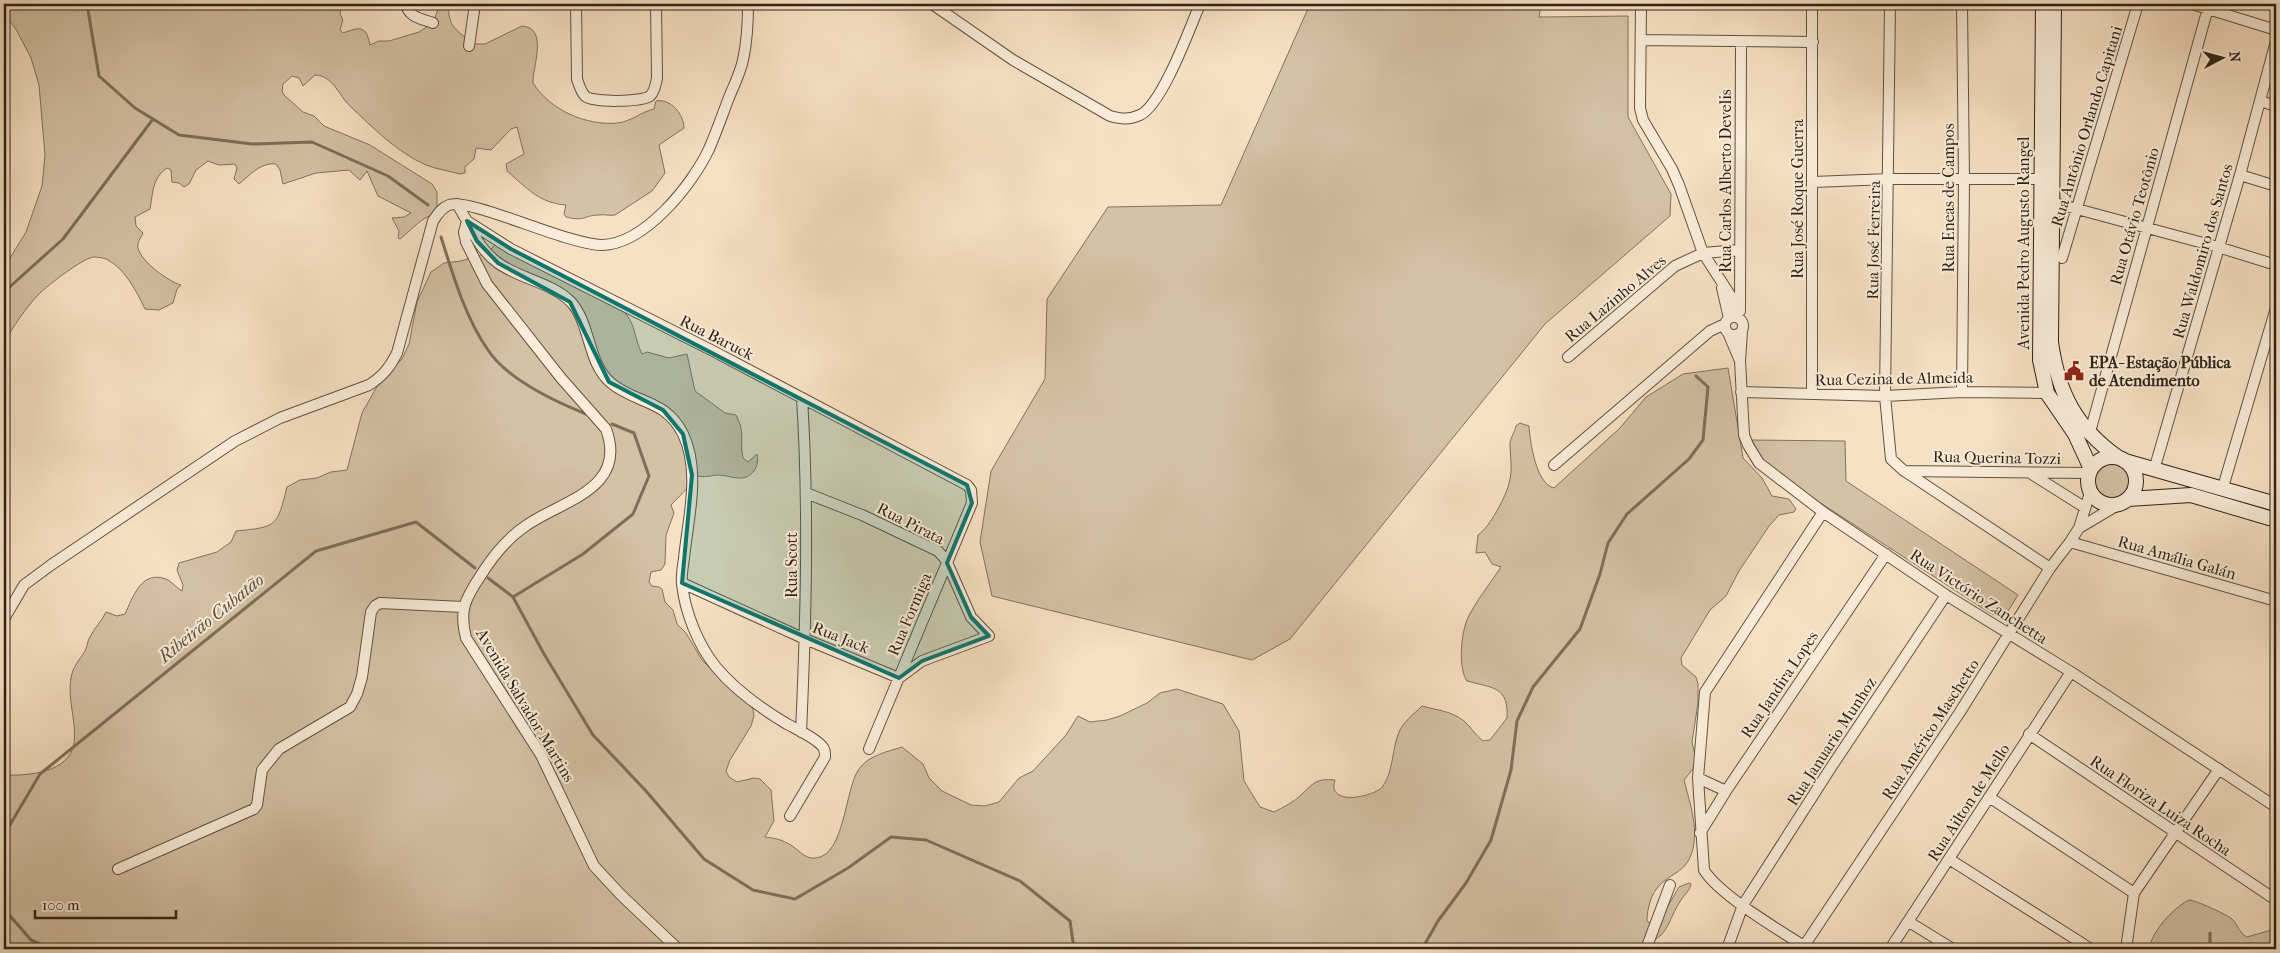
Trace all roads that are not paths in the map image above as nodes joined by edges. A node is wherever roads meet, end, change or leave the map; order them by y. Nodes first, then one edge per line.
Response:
1 (406, 4) edge
2 (475, 4) edge
3 (576, 4) edge
4 (656, 4) edge
5 (748, 4) edge
6 (932, 4) edge
7 (1200, 4) edge
8 (1641, 4) edge
9 (1812, 4) edge
10 (1890, 4) edge
11 (1962, 4) edge
12 (2043, 4) edge
13 (2054, 4) edge
14 (2138, 4) edge
15 (2192, 4) edge
16 (2208, 8) junction
17 (433, 23) dead end
18 (2276, 30) edge
19 (1642, 40) junction
20 (2276, 40) edge
21 (1741, 42) junction
22 (1813, 42) junction
23 (469, 46) dead end
24 (2260, 101) junction
25 (2276, 106) edge
26 (2240, 175) junction
27 (1889, 179) junction
28 (1964, 179) junction
29 (2041, 179) junction
30 (1813, 182) junction
31 (2276, 186) edge
32 (2051, 202) junction
33 (457, 204) junction
34 (2076, 210) junction
35 (467, 221) junction
36 (2146, 228) junction
37 (2218, 247) junction
38 (1739, 250) junction
39 (1703, 253) junction
40 (2062, 258) dead end
41 (2276, 265) edge
42 (2276, 308) edge
43 (1731, 324) junction
44 (1568, 357) dead end
45 (1740, 361) junction
46 (1741, 392) junction
47 (1962, 392) junction
48 (2047, 393) junction
49 (1812, 394) junction
50 (1885, 396) junction
51 (802, 398) junction
52 (2090, 432) junction
53 (2122, 459) junction
54 (1554, 465) dead end
55 (1903, 470) junction
56 (2154, 470) junction
57 (2091, 471) junction
58 (2030, 473) junction
59 (2089, 488) junction
60 (2223, 488) junction
61 (971, 490) joint
62 (806, 493) junction
63 (2124, 501) junction
64 (2276, 504) edge
65 (2084, 508) junction
66 (1823, 512) junction
67 (2276, 520) edge
68 (2079, 528) junction
69 (2070, 542) junction
70 (1886, 554) junction
71 (947, 563) junction
72 (2050, 568) junction
73 (682, 582) junction
74 (1946, 595) junction
75 (2276, 601) edge
76 (463, 607) junction
77 (4, 619) edge
78 (2008, 633) junction
79 (805, 639) junction
80 (2070, 672) junction
81 (899, 678) junction
82 (801, 732) junction
83 (2029, 734) junction
84 (868, 749) dead end
85 (2219, 769) junction
86 (1698, 778) junction
87 (1726, 791) junction
88 (1989, 797) junction
89 (2276, 807) edge
90 (790, 816) dead end
91 (1700, 833) junction
92 (2176, 833) junction
93 (1949, 859) junction
94 (118, 869) dead end
95 (1670, 885) dead end
96 (2134, 893) junction
97 (2276, 900) edge
98 (1743, 905) junction
99 (1909, 922) junction
100 (1805, 948) edge
101 (678, 949) edge
102 (1646, 949) edge
103 (1727, 949) edge
104 (1890, 949) edge
105 (1953, 949) edge
106 (2091, 949) edge
107 (2126, 949) edge

1 - 17 street
2 - 23 street
3 - 4 street
5 - 33 street
6 - 7 street
8 - 19 street
9 - 22 street, Rua José Roque Guerra
10 - 27 street, Rua José Ferreira
11 - 28 street, Rua Eneas de Campos
12 - 29 street, Avenida Pedro Augusto Rangel
13 - 32 street, Avenida Pedro Augusto Rangel
14 - 34 street, Rua Antônio Orlando Capitani
15 - 16 street
16 - 18 street
16 - 36 street, Rua Otávio Teotônio
19 - 21 street
19 - 39 street
20 - 24 street, Rua Waldomiro dos Santos
21 - 22 street
21 - 38 street, Rua Carlos Alberto Develis
22 - 30 street, Rua José Roque Guerra
24 - 25 street
24 - 26 street, Rua Waldomiro dos Santos
26 - 31 street
26 - 37 street, Rua Waldomiro dos Santos
27 - 28 street
27 - 30 street
27 - 50 street, Rua José Ferreira
28 - 29 street
28 - 47 street, Rua Eneas de Campos
29 - 48 street, Avenida Pedro Augusto Rangel
30 - 49 street, Rua José Roque Guerra
32 - 34 street
32 - 52 street, Avenida Pedro Augusto Rangel
33 - 35 street, Rua Baruck
33 - 77 street
34 - 36 street
34 - 40 street, Rua Antônio Orlando Capitani
35 - 51 street, Rua Baruck
35 - 73 street
35 - 76 street, Avenida Salvador Martins
36 - 37 street
36 - 52 street, Rua Otávio Teotônio
37 - 41 street
37 - 56 street, Rua Waldomiro dos Santos
38 - 39 street, Rua Lazinho Alves
38 - 43 street, Rua Carlos Alberto Develis
39 - 43 street
39 - 44 street, Rua Lazinho Alves
42 - 60 street
43 - 45 street, Rua Carlos Alberto Develis
43 - 45 street
43 - 54 street
45 - 46 street, Rua Victório Zanchetta
46 - 49 street, Rua Cezina de Almeida
46 - 66 street, Rua Victório Zanchetta
47 - 48 street, Rua Cezina de Almeida
47 - 50 street, Rua Cezina de Almeida
48 - 57 street, Avenida Pedro Augusto Rangel
49 - 50 street, Rua Cezina de Almeida
50 - 55 street, Rua José Ferreira
51 - 61 street, Rua Baruck
51 - 62 street, Rua Scott
52 - 53 street, Avenida Pedro Augusto Rangel
53 - 56 street, Avenida Pedro Augusto Rangel
53 - 57 street
53 - 63 street
55 - 58 street, Rua Querina Tozzi
55 - 72 street
56 - 60 street, Avenida Pedro Augusto Rangel
57 - 58 street, Rua Querina Tozzi
57 - 59 street
58 - 65 street
59 - 63 street
59 - 65 street, Rua Américo Maschetto
60 - 64 street, Avenida Pedro Augusto Rangel
61 - 71 street, Rua Formiga
62 - 71 street, Rua Pirata
62 - 79 street, Rua Scott
63 - 67 street
63 - 68 street, Rua Américo Maschetto
65 - 68 street, Rua Américo Maschetto
66 - 70 street, Rua Victório Zanchetta
66 - 86 street
68 - 69 street, Rua Américo Maschetto
69 - 72 street, Rua Américo Maschetto
69 - 75 street, Rua Amália Galán
70 - 74 street, Rua Victório Zanchetta
70 - 87 street, Rua Jandira Lopes
71 - 81 street, Rua Formiga
71 - 81 street, Rua Pirata
72 - 78 street, Rua Américo Maschetto
73 - 79 street, Rua Jack
73 - 82 street
74 - 78 street, Rua Victório Zanchetta
74 - 98 street, Rua Januario Munhoz
76 - 94 street
76 - 101 street, Avenida Salvador Martins
78 - 80 street, Rua Victório Zanchetta
78 - 100 street, Rua Américo Maschetto
79 - 81 street, Rua Jack
79 - 82 street, Rua Scott
80 - 83 street, Rua Ailton de Mello
80 - 85 street, Rua Victório Zanchetta
81 - 84 street, Rua Formiga
82 - 90 street
83 - 88 street, Rua Ailton de Mello
83 - 92 street, Rua Floriza Luiza Rocha
85 - 89 street, Rua Victório Zanchetta
85 - 92 street
86 - 87 street
86 - 91 street
87 - 91 street, Rua Jandira Lopes
88 - 93 street, Rua Ailton de Mello
88 - 96 street
91 - 98 street
92 - 96 street
92 - 97 street, Rua Floriza Luiza Rocha
93 - 99 street, Rua Ailton de Mello
93 - 106 street
95 - 102 street
96 - 107 street
98 - 100 street
98 - 103 street, Rua Januario Munhoz
99 - 104 street, Rua Ailton de Mello
99 - 105 street

